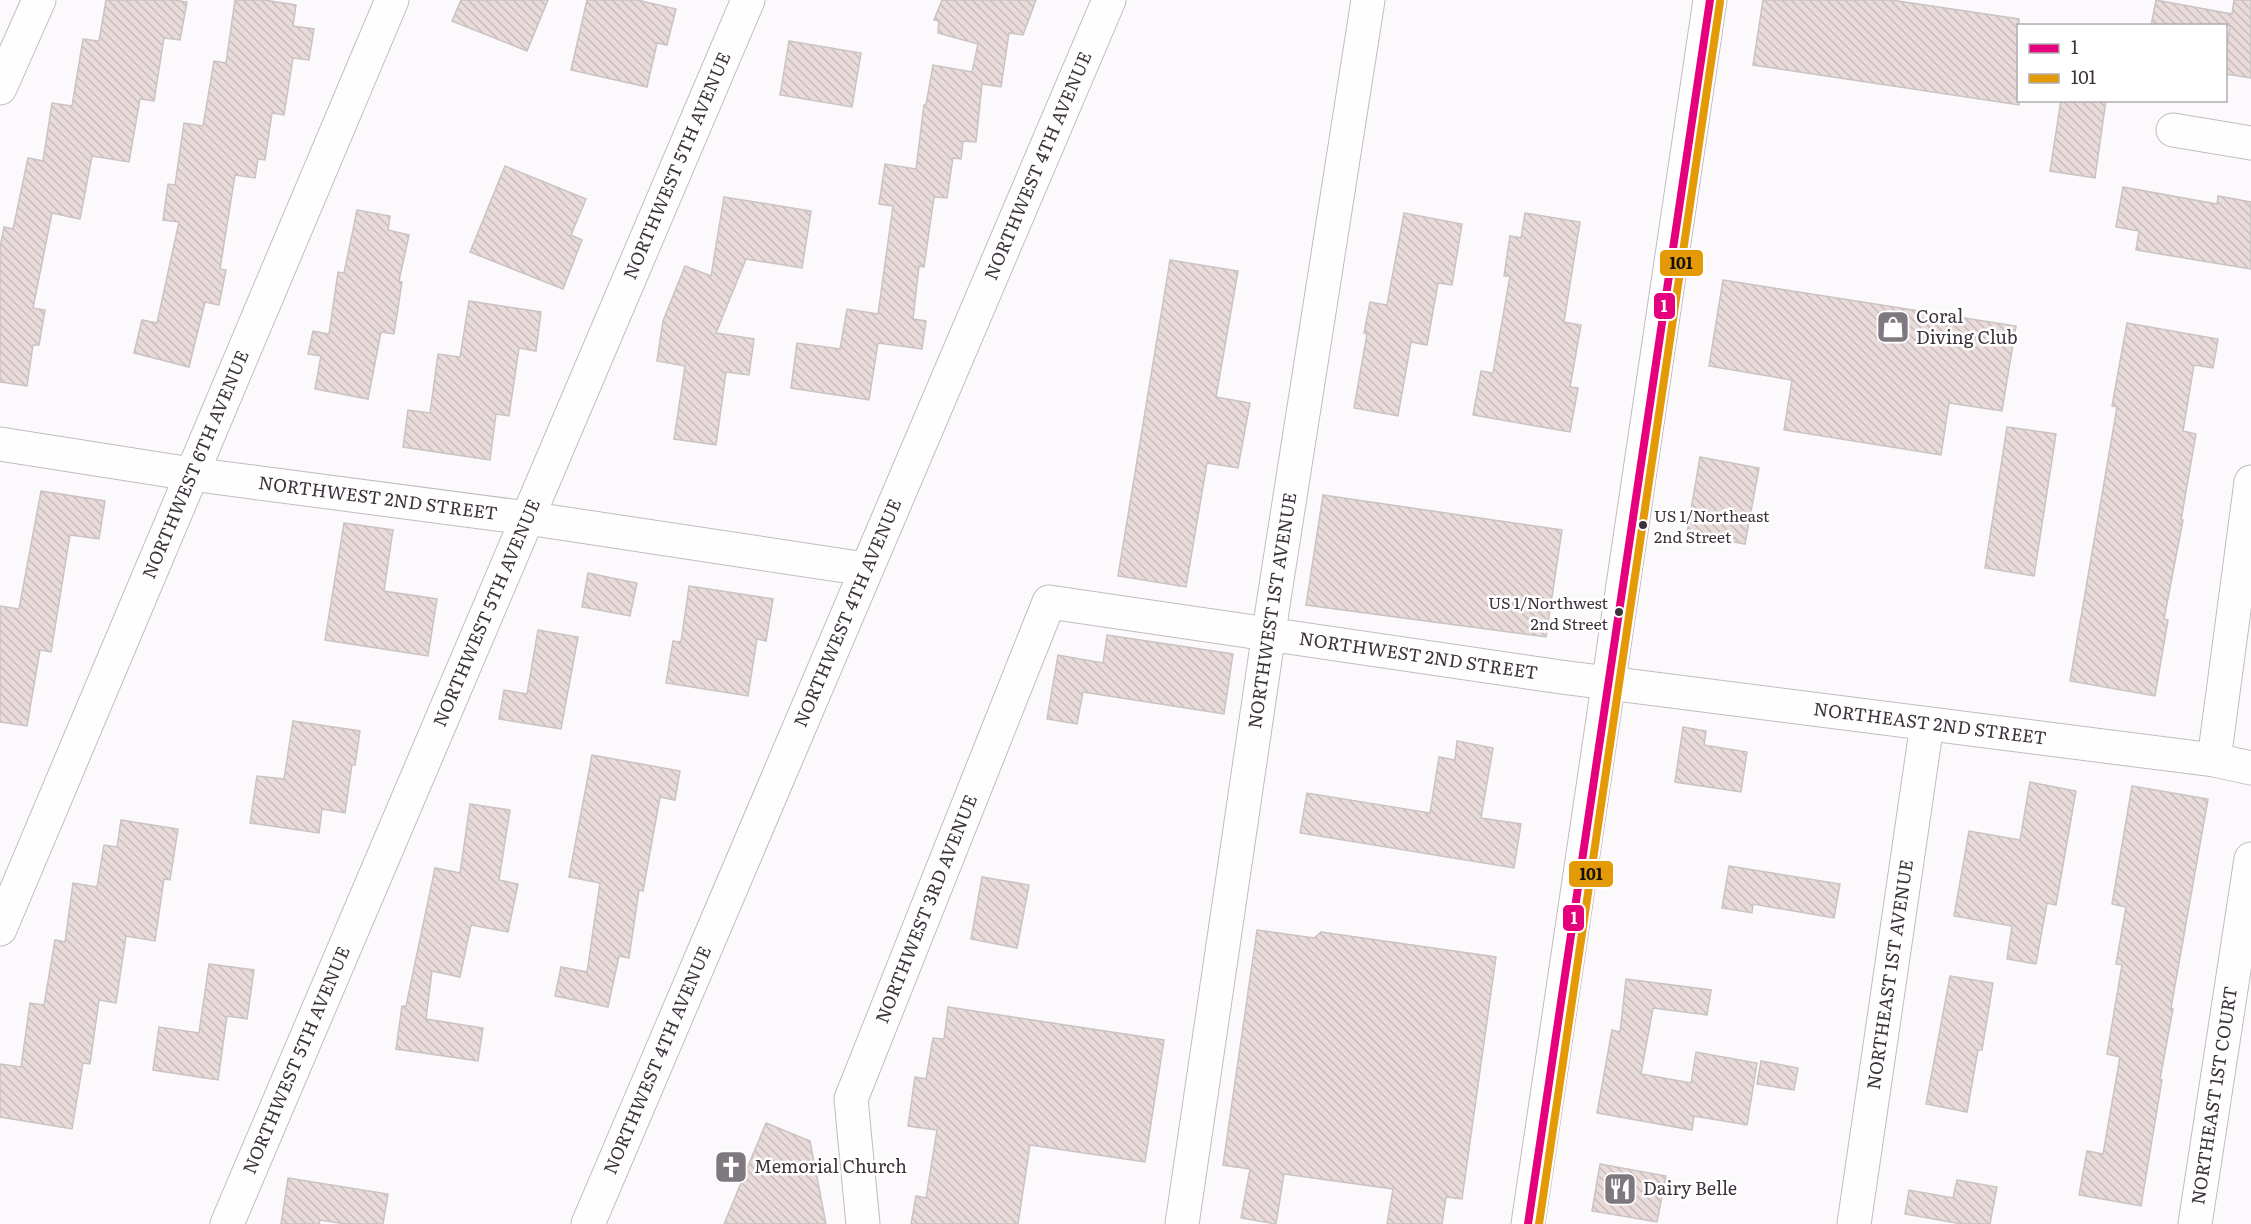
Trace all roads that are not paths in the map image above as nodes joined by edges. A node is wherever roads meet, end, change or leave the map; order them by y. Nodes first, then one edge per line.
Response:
1 (39, 0) edge
2 (392, 0) edge
3 (748, 0) edge
4 (1109, 0) edge
5 (1368, 0) edge
6 (1710, 0) edge
7 (0, 88) edge
8 (2173, 130) dead end
9 (2251, 142) edge
10 (0, 444) edge
11 (191, 474) junction
12 (2251, 482) edge
13 (527, 518) junction
14 (865, 569) junction
15 (1049, 602) joint
16 (1268, 635) junction
17 (1608, 683) junction
18 (1927, 724) junction
19 (2214, 760) junction
20 (2251, 768) edge
21 (2251, 859) edge
22 (0, 929) edge
23 (227, 1224) edge
24 (588, 1224) edge
25 (863, 1224) edge
26 (1182, 1224) edge
27 (1528, 1224) edge
28 (1854, 1224) edge
29 (2195, 1224) edge

1 - 7 street
2 - 11 street, NORTHWEST 6TH AVENUE
3 - 13 street, NORTHWEST 5TH AVENUE
4 - 14 street, NORTHWEST 4TH AVENUE
5 - 16 street, NORTHWEST 1ST AVENUE
6 - 17 street
8 - 9 street
10 - 11 street, NORTHWEST 2ND STREET
11 - 13 street, NORTHWEST 2ND STREET
11 - 22 street, NORTHWEST 6TH AVENUE
12 - 19 street
13 - 14 street, NORTHWEST 2ND STREET
13 - 23 street, NORTHWEST 5TH AVENUE
14 - 24 street, NORTHWEST 4TH AVENUE
15 - 16 street, NORTHWEST 2ND STREET
15 - 25 street, NORTHWEST 3RD AVENUE
16 - 17 street, NORTHWEST 2ND STREET
16 - 26 street, NORTHWEST 1ST AVENUE
17 - 18 street, NORTHEAST 2ND STREET
17 - 27 street
18 - 19 street, NORTHEAST 2ND STREET
18 - 28 street, NORTHEAST 1ST AVENUE
19 - 20 street, NORTHEAST 2ND STREET
21 - 29 street, NORTHEAST 1ST COURT

